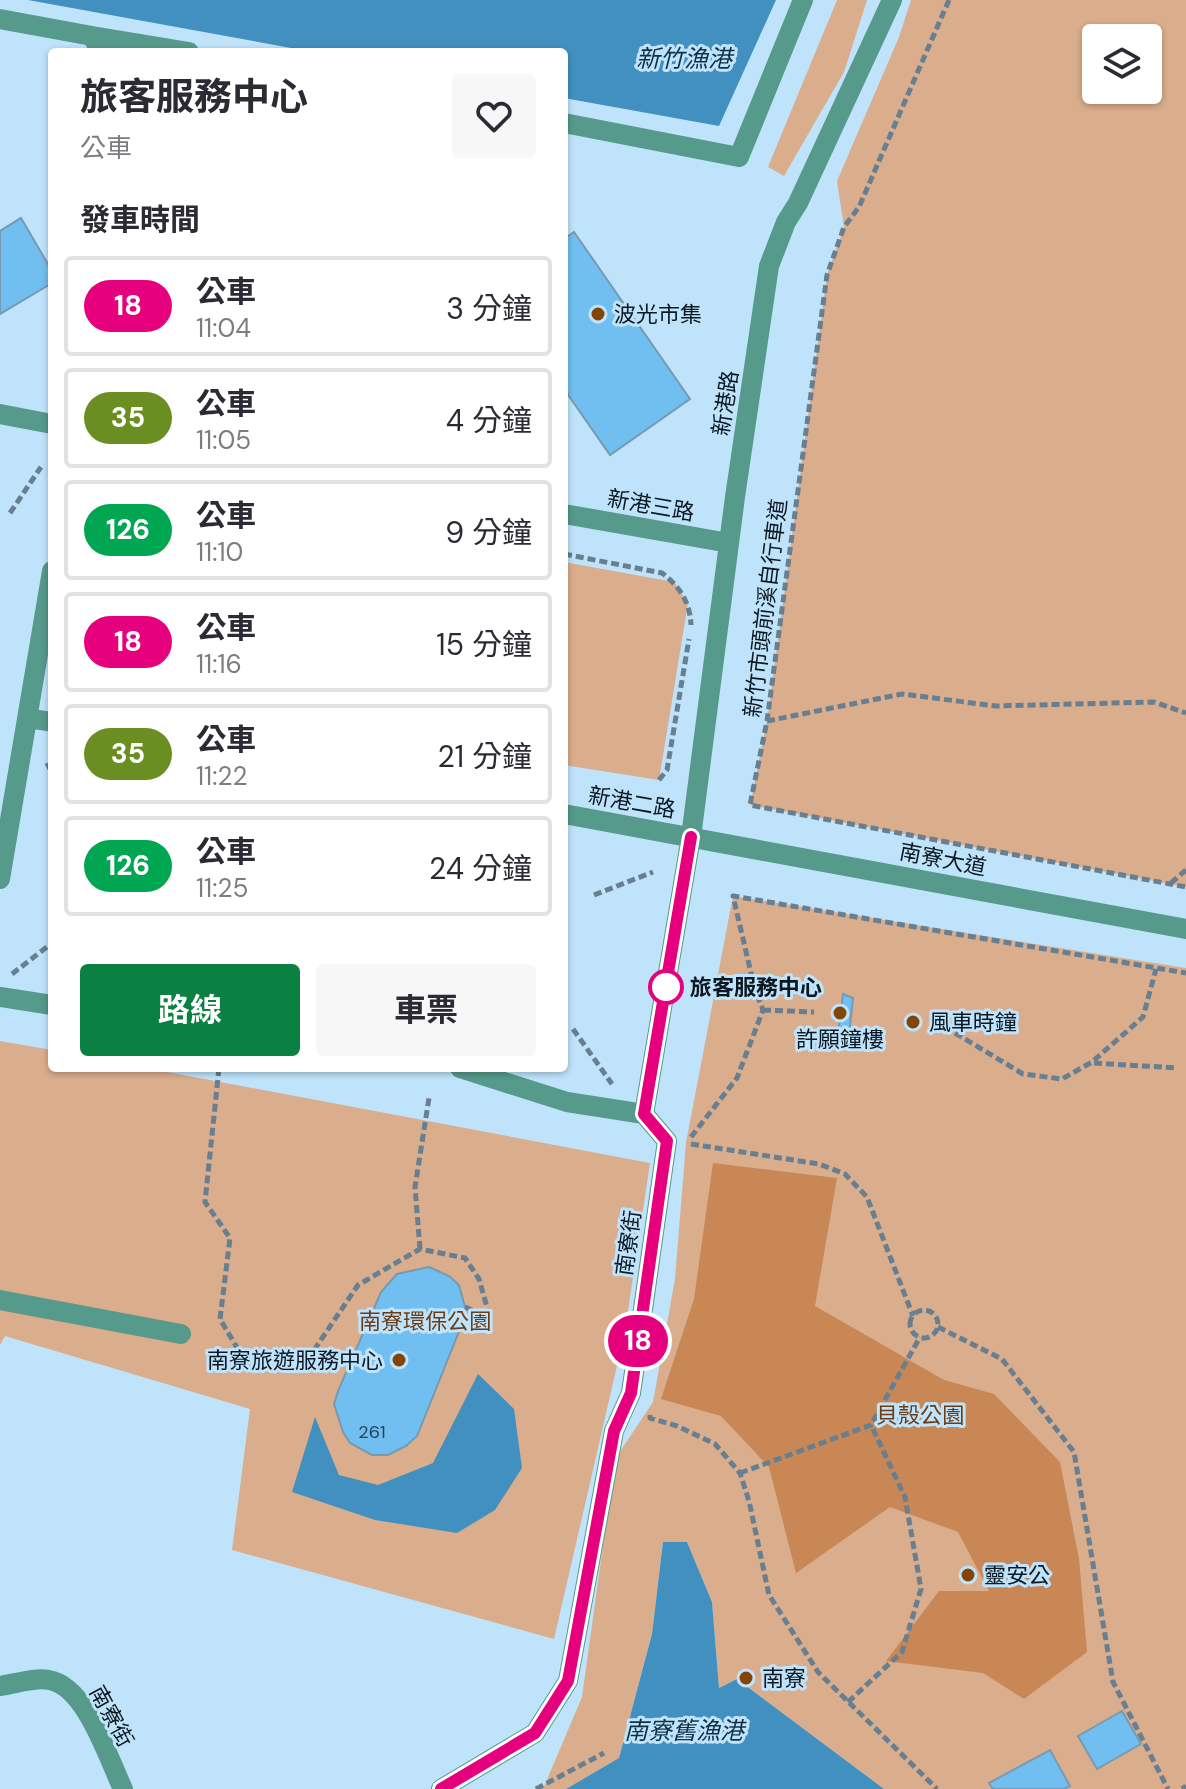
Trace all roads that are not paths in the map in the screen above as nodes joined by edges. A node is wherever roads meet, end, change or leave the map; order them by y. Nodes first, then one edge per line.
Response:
1 (803, 0) edge
2 (892, 0) edge
3 (0, 19) edge
4 (96, 44) edge
5 (142, 48) edge
6 (568, 124) edge
7 (0, 414) edge
8 (48, 423) edge
9 (568, 515) edge
10 (729, 543) junction
11 (48, 596) edge
12 (28, 718) junction
13 (48, 721) edge
14 (568, 815) edge
15 (691, 837) junction
16 (0, 879) edge
17 (1186, 929) edge
18 (0, 997) edge
19 (48, 1004) edge
20 (473, 1072) edge
21 (644, 1114) junction
22 (0, 1300) edge
23 (181, 1334) dead end
24 (0, 1686) edge
25 (123, 1789) edge
26 (441, 1789) edge

1 - 6 street
2 - 10 street, 新港路
3 - 4 street
4 - 5 street
7 - 8 street
9 - 10 street, 新港三路
10 - 15 street, 新港路
11 - 12 street
12 - 13 street
12 - 16 street
14 - 15 street, 新港二路
15 - 17 street, 南寮大道
15 - 21 street
18 - 19 street
20 - 21 street
21 - 26 street, 南寮街
22 - 23 street
24 - 25 street, 南寮街

